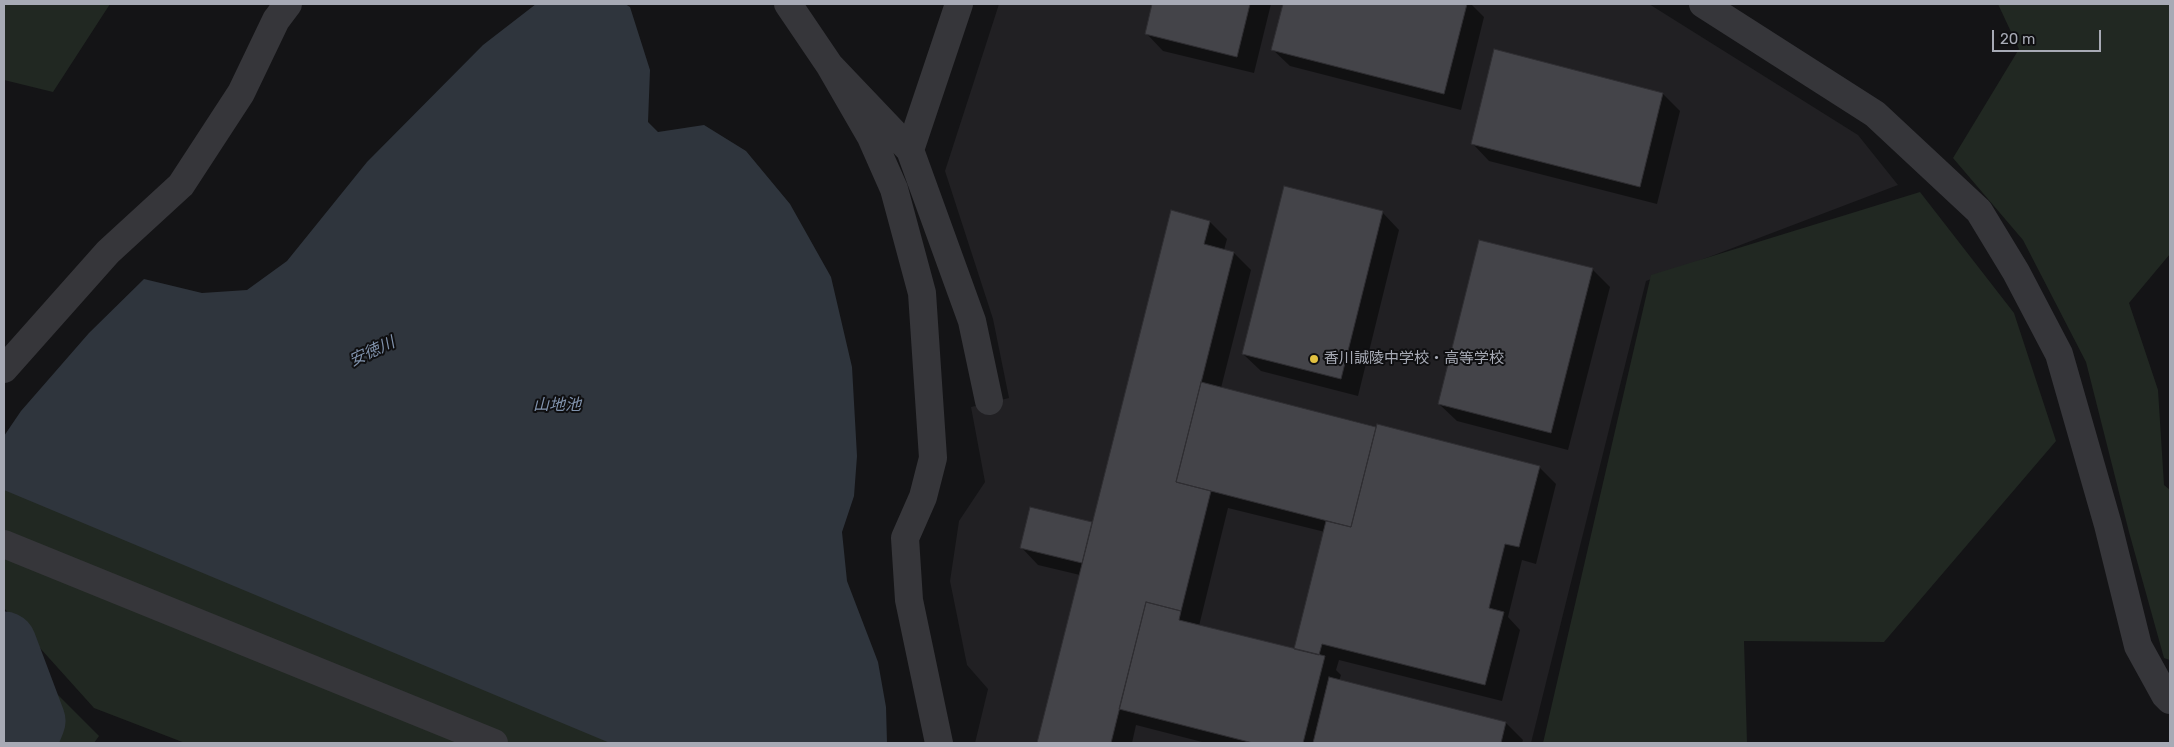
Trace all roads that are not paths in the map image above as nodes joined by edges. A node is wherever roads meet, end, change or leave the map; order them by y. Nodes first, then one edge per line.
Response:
1 (288, 4) edge
2 (788, 4) edge
3 (960, 4) edge
4 (1703, 4) edge
5 (830, 66) junction
6 (910, 150) junction
7 (4, 369) edge
8 (989, 401) dead end
9 (4, 544) edge
10 (2170, 700) edge
11 (494, 743) edge
12 (939, 743) edge

1 - 7 street
2 - 5 street
3 - 6 street
4 - 10 street
5 - 6 street
5 - 12 street
6 - 8 street
9 - 11 street

